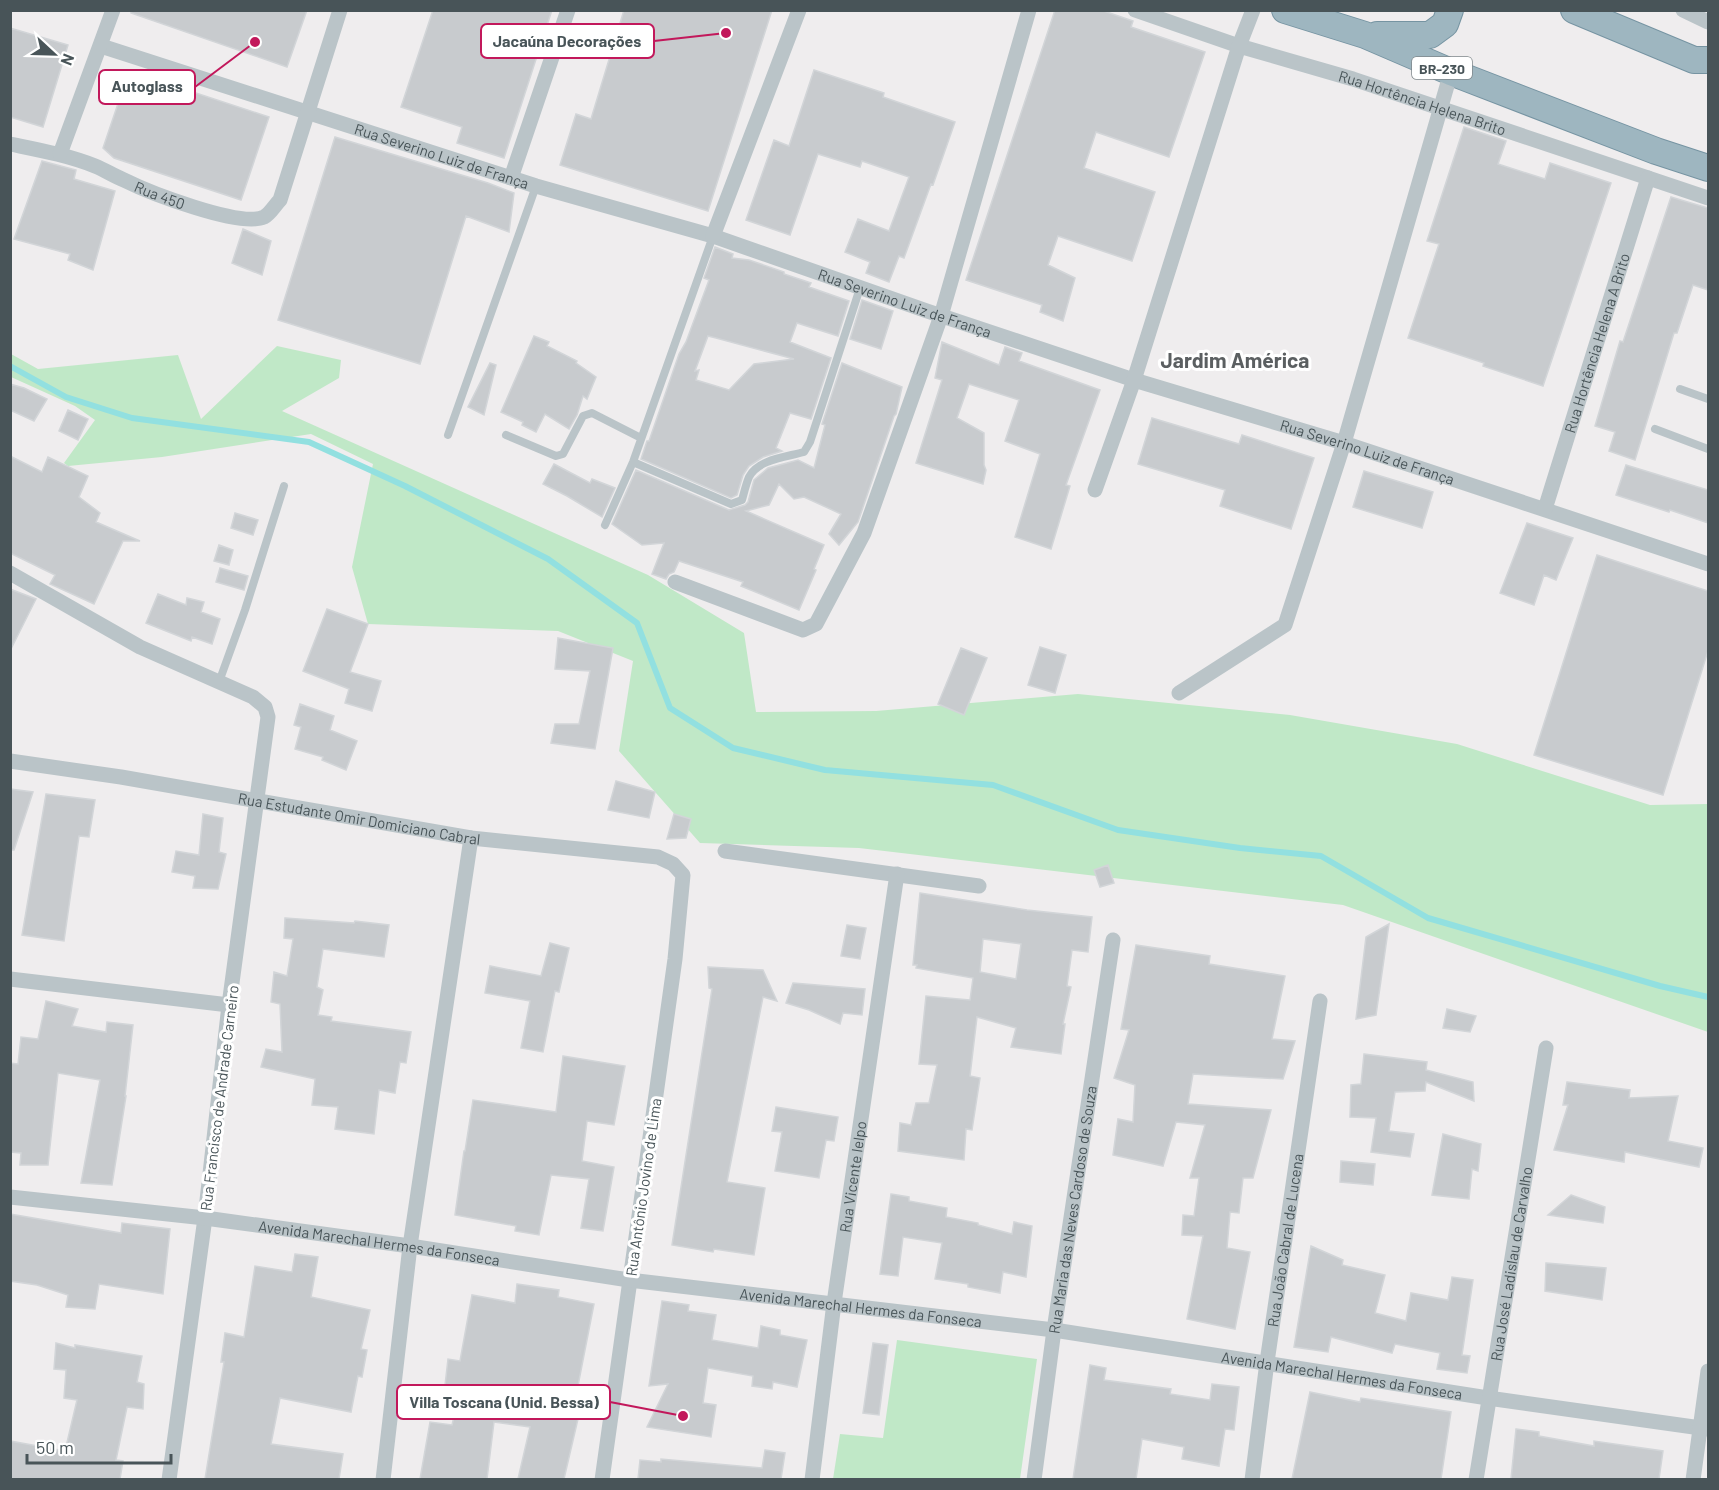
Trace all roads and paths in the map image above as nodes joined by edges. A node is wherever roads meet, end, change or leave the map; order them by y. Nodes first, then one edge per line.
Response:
1 (113, 10) edge
2 (340, 10) edge
3 (568, 10) edge
4 (799, 10) edge
5 (1029, 10) edge
6 (1135, 10) edge
7 (1253, 10) edge
8 (1285, 10) edge
9 (1450, 10) edge
10 (1574, 10) edge
11 (1683, 10) edge
12 (1708, 22) edge
13 (1365, 34) junction
14 (101, 46) junction
15 (1239, 46) junction
16 (1701, 60) edge
17 (1451, 72) junction
18 (1439, 108) junction
19 (307, 114) junction
20 (10, 144) edge
21 (60, 154) junction
22 (1708, 168) edge
23 (510, 178) junction
24 (1648, 178) junction
25 (536, 186) junction
26 (1708, 198) edge
27 (713, 236) junction
28 (860, 288) junction
29 (941, 316) junction
30 (1134, 380) junction
31 (1680, 390) dead end
32 (1708, 399) edge
33 (1655, 429) dead end
34 (448, 435) dead end
35 (506, 435) dead end
36 (642, 438) junction
37 (1344, 443) junction
38 (1708, 449) edge
39 (633, 462) junction
40 (284, 486) dead end
41 (1095, 490) dead end
42 (1545, 509) junction
43 (605, 525) dead end
44 (1708, 564) edge
45 (10, 573) edge
46 (675, 582) dead end
47 (219, 682) junction
48 (1179, 693) dead end
49 (10, 761) edge
50 (257, 801) junction
51 (471, 838) junction
52 (724, 851) dead end
53 (897, 874) junction
54 (979, 886) dead end
55 (682, 895) joint
56 (1113, 940) dead end
57 (10, 978) edge
58 (1320, 1001) dead end
59 (229, 1005) junction
60 (1545, 1048) dead end
61 (10, 1197) edge
62 (205, 1218) junction
63 (410, 1246) junction
64 (629, 1280) junction
65 (834, 1303) junction
66 (1054, 1330) junction
67 (1267, 1362) junction
68 (1708, 1371) edge
69 (1488, 1398) junction
70 (1705, 1428) edge
71 (169, 1479) edge
72 (382, 1479) edge
73 (602, 1479) edge
74 (812, 1479) edge
75 (1034, 1479) edge
76 (1252, 1479) edge
77 (1476, 1479) edge
78 (1694, 1479) edge

1 - 14 street
2 - 19 street
3 - 23 street
4 - 27 street
5 - 29 street
6 - 15 street, Rua Hortência Helena Brito
7 - 15 street
8 - 13 highway, BR-230
9 - 13 highway
10 - 16 highway
11 - 12 street
13 - 17 highway, BR-230
14 - 19 street, Rua Severino Luiz de França
14 - 21 street
15 - 18 street, Rua Hortência Helena Brito
15 - 30 street
17 - 18 street
17 - 22 highway, BR-230
18 - 24 street, Rua Hortência Helena Brito
18 - 37 street
19 - 21 street, Rua 450
19 - 23 street, Rua Severino Luiz de França
20 - 21 street, Rua 450
23 - 25 street, Rua Severino Luiz de França
24 - 26 street, Rua Hortência Helena Brito
24 - 42 street, Rua Hortência Helena A Brito
25 - 27 street, Rua Severino Luiz de França
25 - 34 lane
27 - 28 street, Rua Severino Luiz de França
27 - 36 lane
28 - 29 street, Rua Severino Luiz de França
28 - 39 lane
29 - 30 street, Rua Severino Luiz de França
29 - 46 street
30 - 37 street, Rua Severino Luiz de França
30 - 41 street
31 - 32 lane
33 - 38 lane
35 - 36 lane
36 - 39 lane
37 - 42 street, Rua Severino Luiz de França
37 - 48 street
39 - 43 lane
40 - 47 lane
42 - 44 street, Rua Severino Luiz de França
45 - 47 street
47 - 50 street, Rua Francisco de Andrade Carneiro
49 - 50 street, Rua Estudante Omir Domiciano Cabral
50 - 51 street, Rua Estudante Omir Domiciano Cabral
50 - 59 street, Rua Francisco de Andrade Carneiro
51 - 55 street, Rua Estudante Omir Domiciano Cabral
51 - 63 street
52 - 53 street
53 - 54 street
53 - 65 street, Rua Vicente Ielpo
55 - 64 street, Rua Antônio Jovino de Lima
56 - 66 street, Rua Maria das Neves Cardoso de Souza
57 - 59 street
58 - 67 street, Rua João Cabral de Lucena
59 - 62 street, Rua Francisco de Andrade Carneiro
60 - 69 street, Rua José Ladislau de Carvalho
61 - 62 street, Avenida Marechal Hermes da Fonseca
62 - 63 street, Avenida Marechal Hermes da Fonseca
62 - 71 street, Rua Francisco de Andrade Carneiro
63 - 64 street, Avenida Marechal Hermes da Fonseca
63 - 72 street
64 - 65 street, Avenida Marechal Hermes da Fonseca
64 - 73 street, Rua Antônio Jovino de Lima
65 - 66 street, Avenida Marechal Hermes da Fonseca
65 - 74 street, Rua Vicente Ielpo
66 - 67 street, Avenida Marechal Hermes da Fonseca
66 - 75 street, Rua Maria das Neves Cardoso de Souza
67 - 69 street, Avenida Marechal Hermes da Fonseca
67 - 76 street, Rua João Cabral de Lucena
68 - 70 street
69 - 70 street, Avenida Marechal Hermes da Fonseca
69 - 77 street, Rua José Ladislau de Carvalho
70 - 78 street

